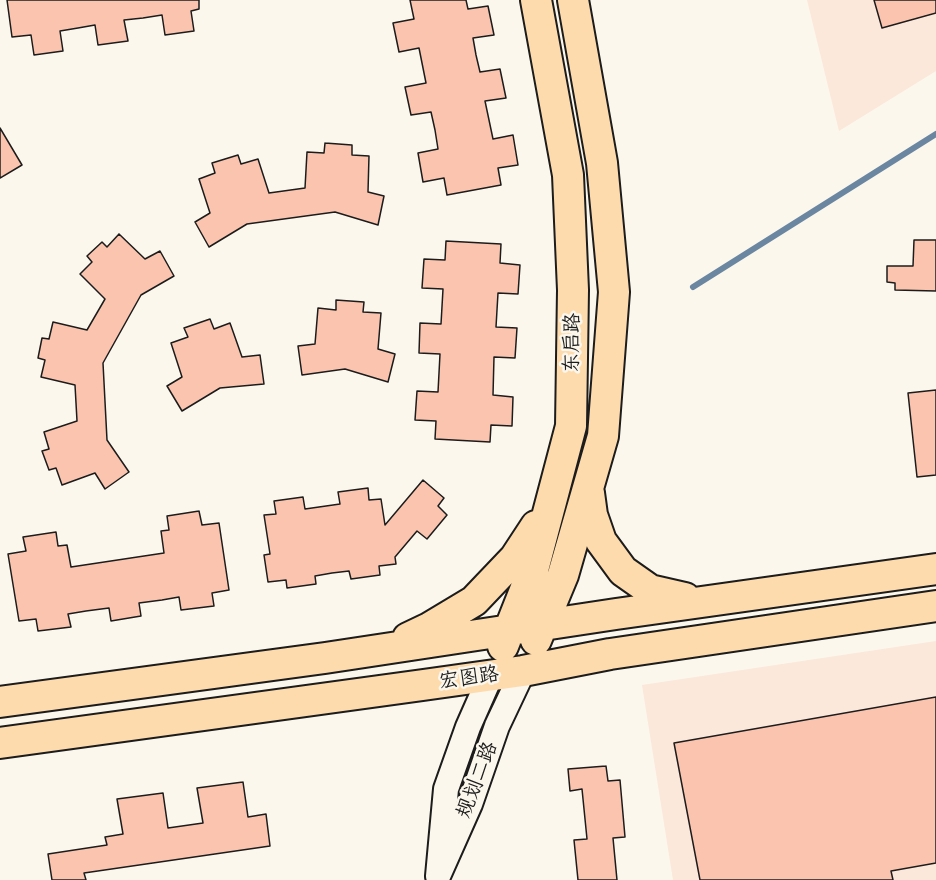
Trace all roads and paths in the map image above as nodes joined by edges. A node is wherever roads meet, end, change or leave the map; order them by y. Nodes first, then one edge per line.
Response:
1 (536, 0) edge
2 (573, 0) edge
3 (588, 487) junction
4 (551, 503) junction
5 (936, 569) edge
6 (701, 602) junction
7 (936, 606) edge
8 (542, 626) junction
9 (509, 631) junction
10 (385, 649) junction
11 (523, 671) junction
12 (491, 675) junction
13 (0, 702) edge
14 (0, 743) edge
15 (438, 878) edge

1 - 4 main road, 东启路
2 - 3 main road, 东启路
3 - 6 main road
3 - 8 main road, 规划二路
4 - 9 main road, 东启路
4 - 10 main road
5 - 6 main road, 宏图路
6 - 8 main road, 宏图路
7 - 11 main road, 宏图路
8 - 9 main road, 宏图路
8 - 11 main road, 规划二路
9 - 10 main road, 宏图路
9 - 12 main road, 东启路
10 - 13 main road, 宏图路
11 - 12 main road, 宏图路
11 - 15 street, 规划二路
12 - 14 main road, 宏图路
12 - 15 street, 规划二路

